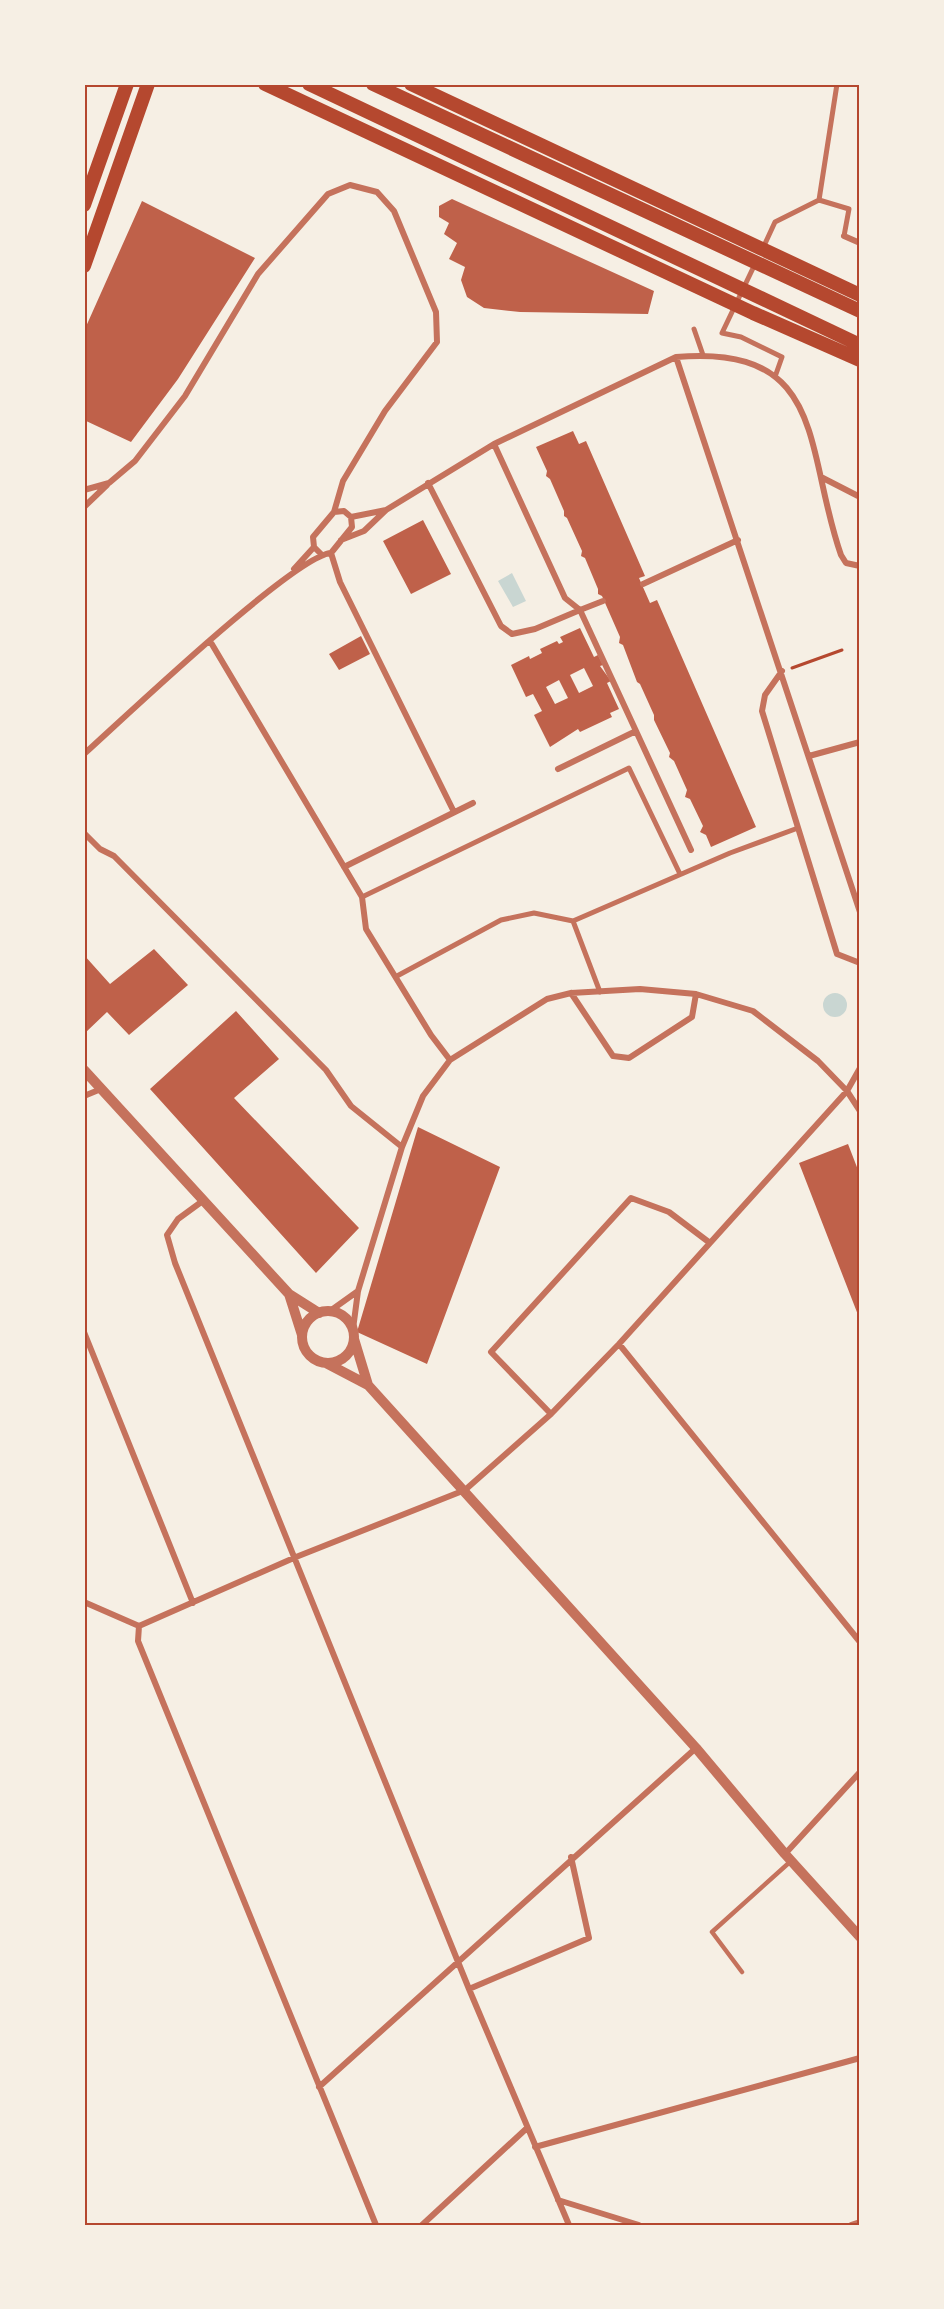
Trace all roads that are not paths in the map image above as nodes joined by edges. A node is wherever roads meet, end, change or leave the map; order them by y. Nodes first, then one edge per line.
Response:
1 (127, 84) edge
2 (148, 84) edge
3 (266, 84) edge
4 (309, 84) edge
5 (373, 84) edge
6 (411, 84) edge
7 (837, 84) edge
8 (819, 200) junction
9 (84, 205) edge
10 (844, 236) joint
11 (860, 243) edge
12 (84, 266) edge
13 (860, 295) edge
14 (860, 311) edge
15 (694, 328) dead end
16 (860, 345) edge
17 (703, 354) junction
18 (676, 357) junction
19 (860, 360) edge
20 (776, 374) junction
21 (494, 444) junction
22 (821, 477) junction
23 (109, 483) junction
24 (428, 483) junction
25 (84, 484) edge
26 (92, 488) junction
27 (84, 490) edge
28 (860, 496) edge
29 (84, 507) edge
30 (386, 510) junction
31 (334, 512) junction
32 (351, 518) junction
33 (341, 540) junction
34 (738, 540) junction
35 (314, 547) junction
36 (331, 553) junction
37 (321, 554) junction
38 (860, 566) edge
39 (286, 578) junction
40 (643, 584) dead end
41 (603, 601) dead end
42 (580, 610) junction
43 (210, 641) junction
44 (782, 671) junction
45 (636, 731) junction
46 (860, 742) edge
47 (84, 754) edge
48 (809, 756) junction
49 (558, 770) dead end
50 (473, 803) dead end
51 (454, 812) junction
52 (798, 828) junction
53 (84, 833) edge
54 (691, 850) dead end
55 (344, 867) junction
56 (680, 874) junction
57 (362, 897) junction
58 (860, 912) edge
59 (573, 921) junction
60 (860, 963) edge
61 (397, 976) junction
62 (600, 992) junction
63 (571, 993) junction
64 (696, 994) junction
65 (450, 1060) junction
66 (860, 1068) edge
67 (84, 1070) edge
68 (101, 1089) junction
69 (847, 1091) junction
70 (84, 1096) edge
71 (860, 1110) edge
72 (402, 1147) junction
73 (204, 1199) junction
74 (710, 1242) junction
75 (358, 1291) junction
76 (289, 1294) junction
77 (325, 1312) junction
78 (84, 1332) edge
79 (353, 1334) junction
80 (302, 1335) junction
81 (618, 1344) junction
82 (326, 1363) junction
83 (368, 1385) junction
84 (551, 1414) junction
85 (465, 1490) junction
86 (296, 1557) junction
87 (84, 1602) edge
88 (193, 1603) junction
89 (139, 1626) junction
90 (860, 1642) edge
91 (696, 1748) junction
92 (860, 1772) edge
93 (571, 1857) junction
94 (788, 1857) junction
95 (860, 1937) edge
96 (458, 1962) junction
97 (742, 1972) dead end
98 (469, 1989) junction
99 (860, 2058) edge
100 (319, 2087) junction
101 (527, 2128) junction
102 (535, 2147) junction
103 (558, 2200) junction
104 (860, 2222) edge
105 (376, 2225) edge
106 (422, 2225) edge
107 (569, 2225) edge
108 (639, 2225) edge
109 (851, 2225) edge

1 - 9 main road
2 - 12 main road
3 - 19 main road
4 - 16 main road
5 - 14 main road
6 - 13 main road
7 - 8 street
8 - 10 street
8 - 20 street
10 - 11 street
15 - 17 street
17 - 18 street
17 - 20 street
18 - 21 street
18 - 34 street
20 - 22 street
21 - 24 street
21 - 42 street
22 - 28 street
22 - 38 street
23 - 26 street
23 - 29 street
23 - 31 street
24 - 30 street
24 - 42 street
25 - 26 street
26 - 27 street
30 - 32 street
30 - 33 street
31 - 32 street
31 - 35 street
32 - 33 street
33 - 36 street
34 - 40 street
34 - 44 street
35 - 37 street
35 - 39 street
36 - 37 street
36 - 51 street
37 - 39 street
39 - 43 street
41 - 42 street
42 - 45 street
43 - 47 street
43 - 55 street
44 - 48 street
44 - 52 street
45 - 49 street
45 - 54 street
46 - 48 street
48 - 58 street
50 - 51 street
51 - 55 street
52 - 56 street
52 - 60 street
53 - 72 street
55 - 57 street
56 - 57 street
56 - 59 street
57 - 61 street
59 - 61 street
59 - 62 street
61 - 65 street
62 - 63 street
62 - 64 street
63 - 64 street
63 - 65 street
64 - 69 street
65 - 72 street
66 - 69 street
67 - 68 street
68 - 70 street
68 - 73 street
69 - 71 street
69 - 74 street
72 - 75 street
73 - 76 street
73 - 86 street
74 - 81 street
74 - 84 street
75 - 77 street
75 - 79 street
76 - 77 street
76 - 80 street
77 - 79 street
77 - 80 street
78 - 88 street
79 - 82 street
79 - 83 street
80 - 82 street
81 - 84 street
81 - 90 street
82 - 83 street
83 - 85 street
84 - 85 street
85 - 86 street
85 - 91 street
86 - 88 street
86 - 96 street
87 - 89 street
88 - 89 street
89 - 100 street
91 - 93 street
91 - 94 street
92 - 94 street
93 - 96 street
93 - 98 street
94 - 95 street
94 - 97 lane
96 - 98 street
96 - 100 street
98 - 101 street
99 - 102 street
100 - 105 street
101 - 102 street
101 - 106 street
102 - 103 street
103 - 107 street
103 - 108 street
104 - 109 street

